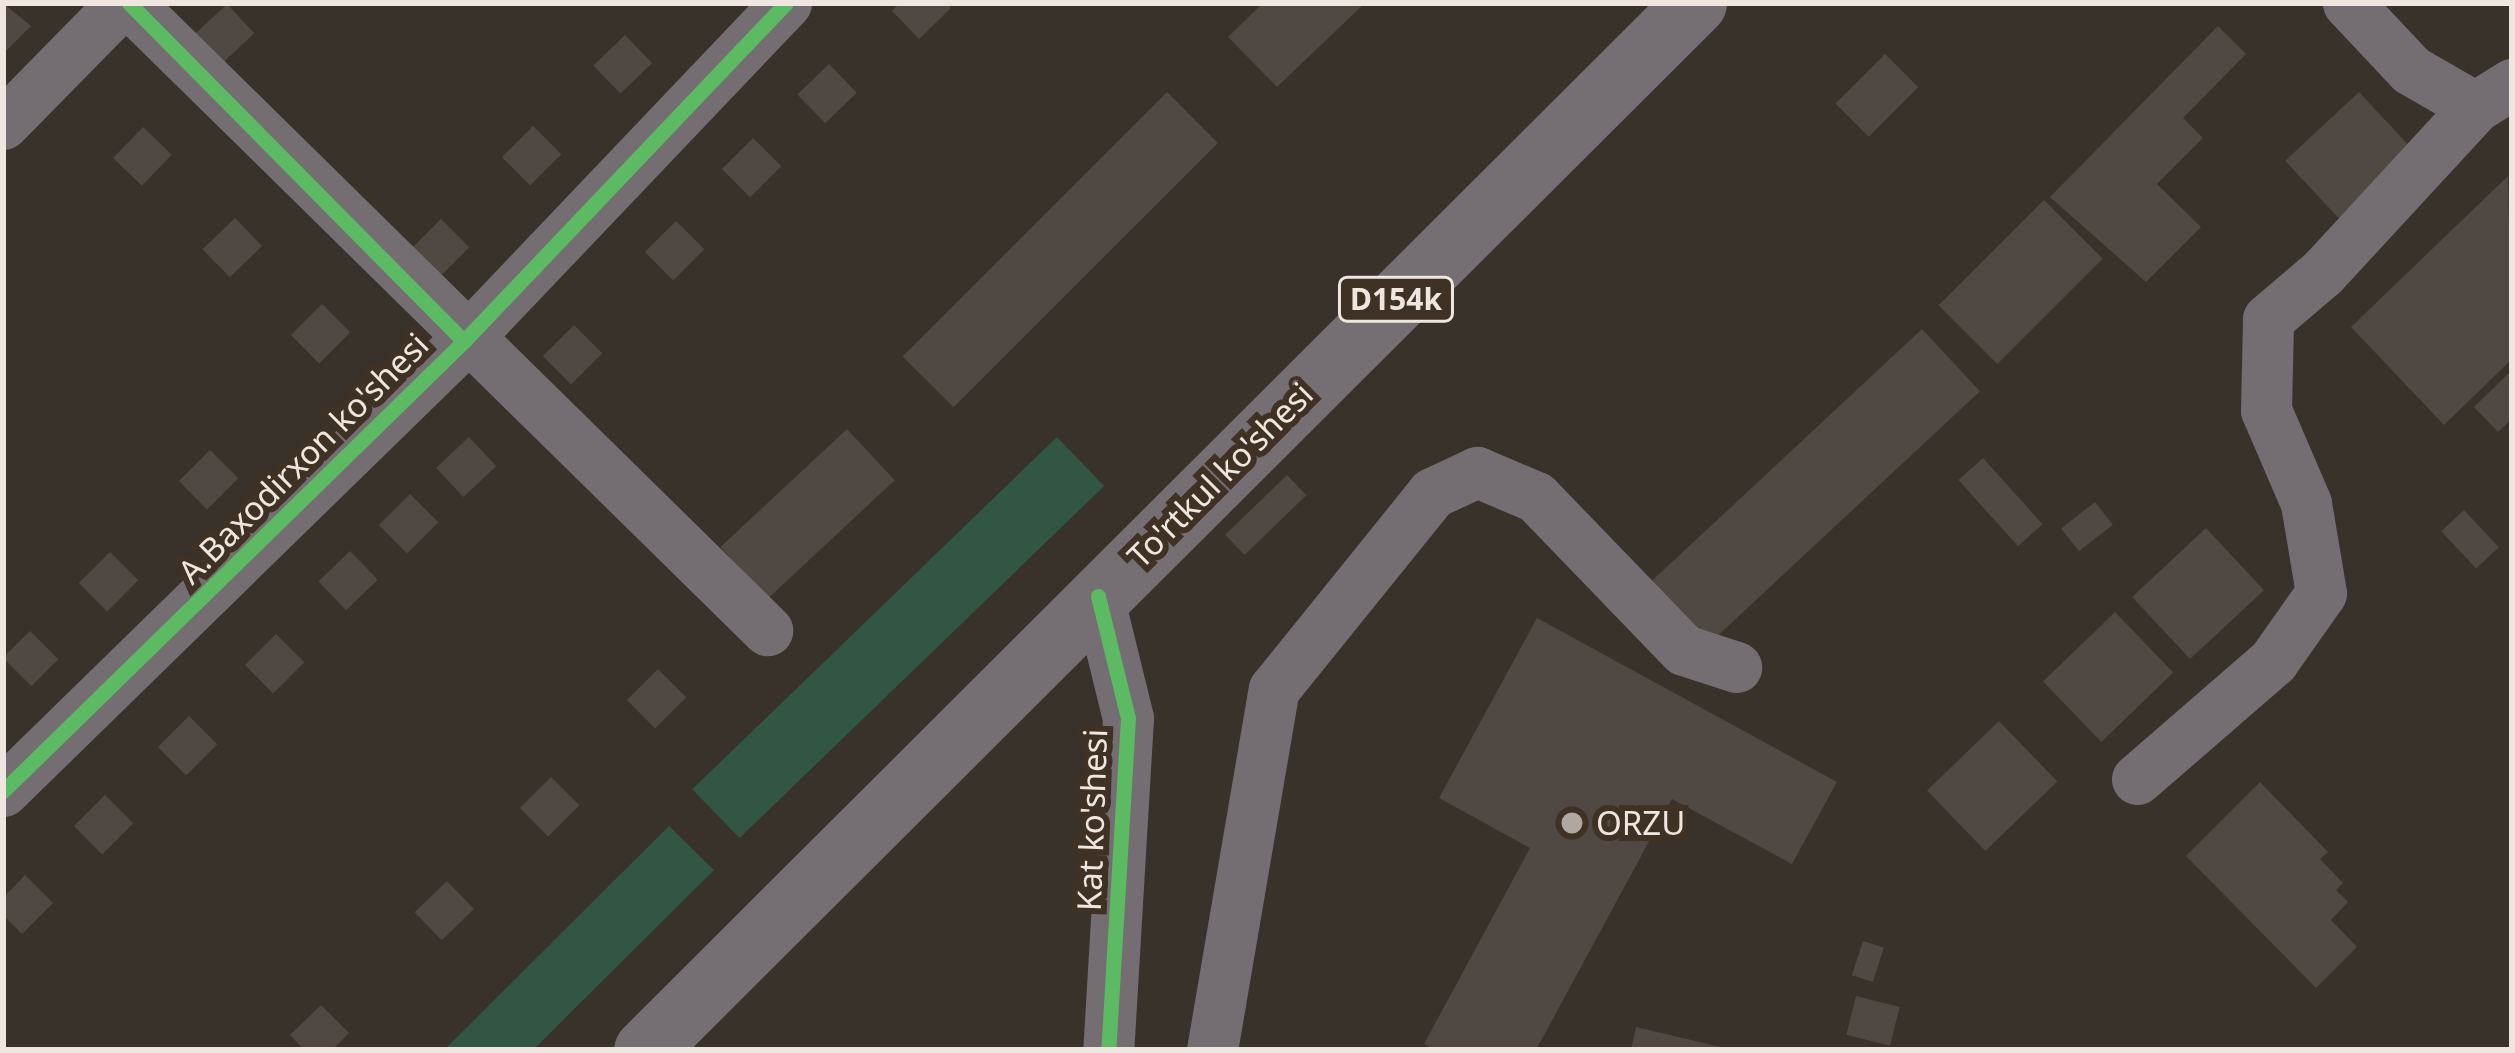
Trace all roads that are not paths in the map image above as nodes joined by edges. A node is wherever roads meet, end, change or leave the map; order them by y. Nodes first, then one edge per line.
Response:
1 (125, 3) edge
2 (786, 3) edge
3 (1694, 3) edge
4 (2348, 3) edge
5 (2494, 96) edge
6 (3, 124) edge
7 (464, 341) junction
8 (1098, 596) junction
9 (767, 630) dead end
10 (1736, 667) dead end
11 (2137, 779) dead end
12 (3, 790) edge
13 (645, 1050) edge
14 (1108, 1050) edge
15 (1212, 1050) edge

1 - 6 street
1 - 7 street
2 - 7 street, A.Baxodirxon ko'shesi
3 - 8 main road, To'rtkul ko'shesi / D154k
4 - 5 street
5 - 11 street
7 - 9 street
7 - 12 street, A.Baxodirxon ko'shesi
8 - 13 main road, To'rtkul ko'shesi / D154k
8 - 14 street, Kat ko'shesi
10 - 15 street

